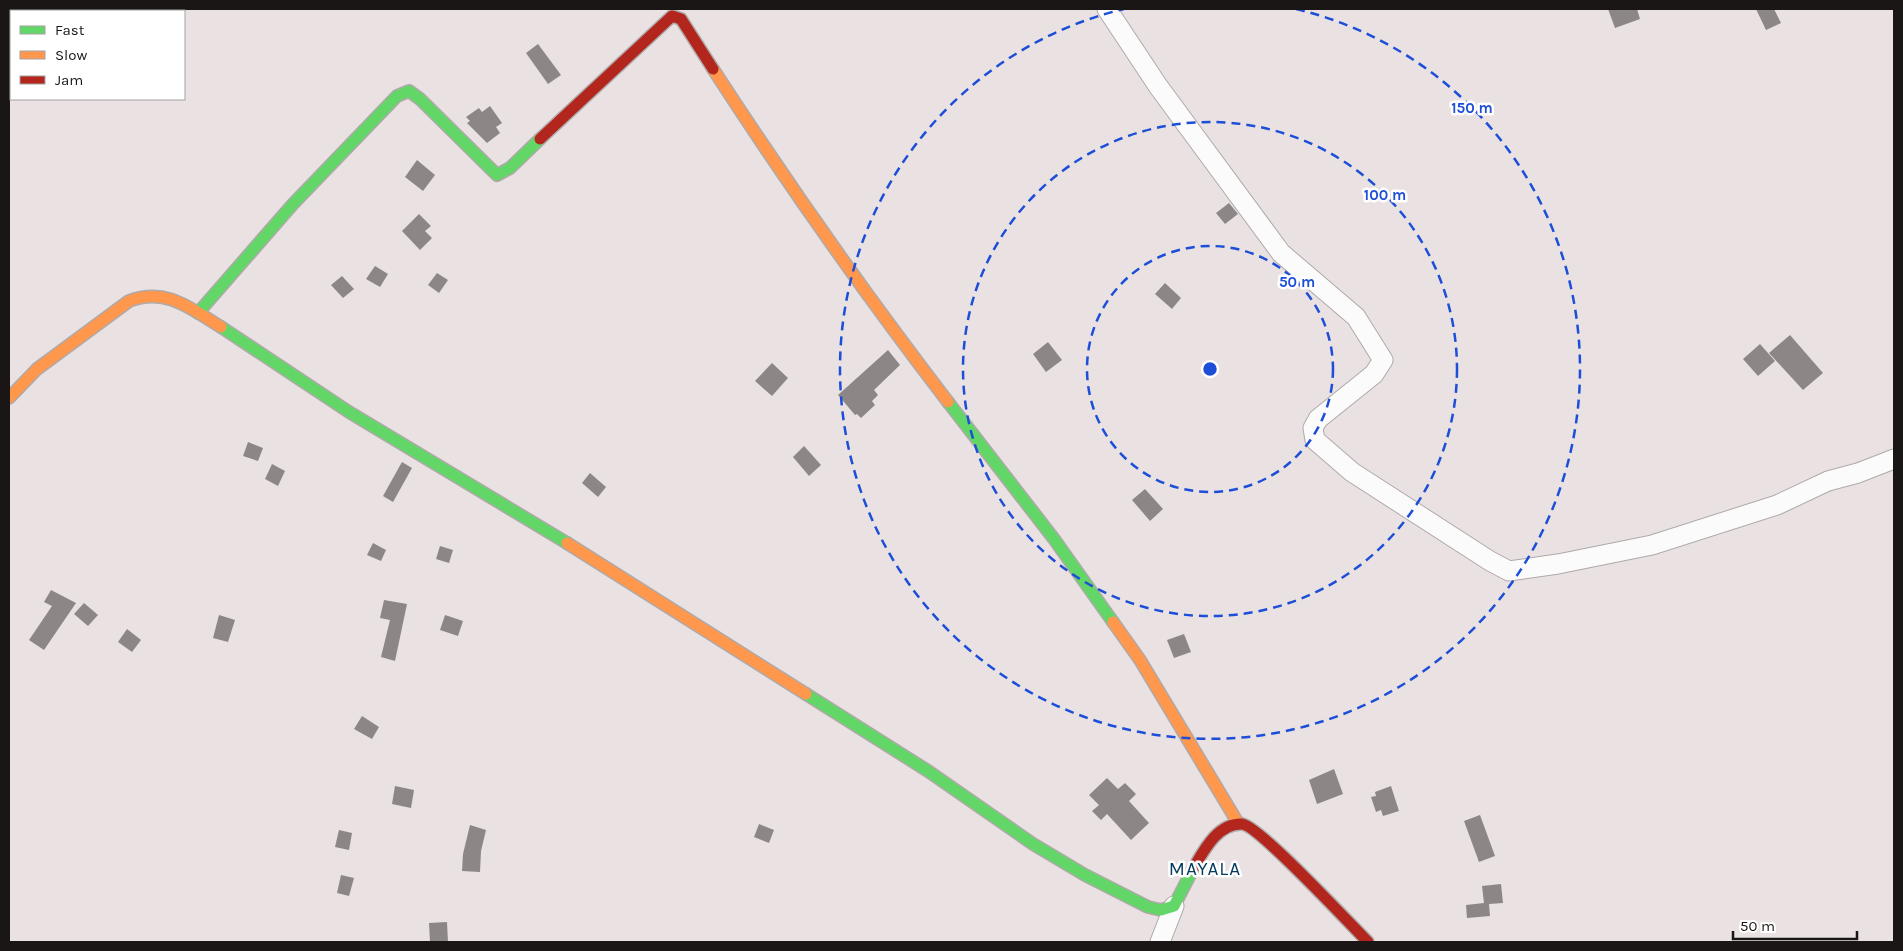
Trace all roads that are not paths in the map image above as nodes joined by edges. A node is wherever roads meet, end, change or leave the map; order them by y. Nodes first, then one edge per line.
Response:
1 (1107, 9) edge
2 (198, 313) junction
3 (9, 398) edge
4 (1894, 459) edge
5 (1238, 823) junction
6 (1174, 906) junction
7 (1160, 942) edge
8 (1368, 942) edge

1 - 4 street
2 - 3 street
2 - 5 street
2 - 6 street
5 - 6 street
5 - 8 street
6 - 7 street

